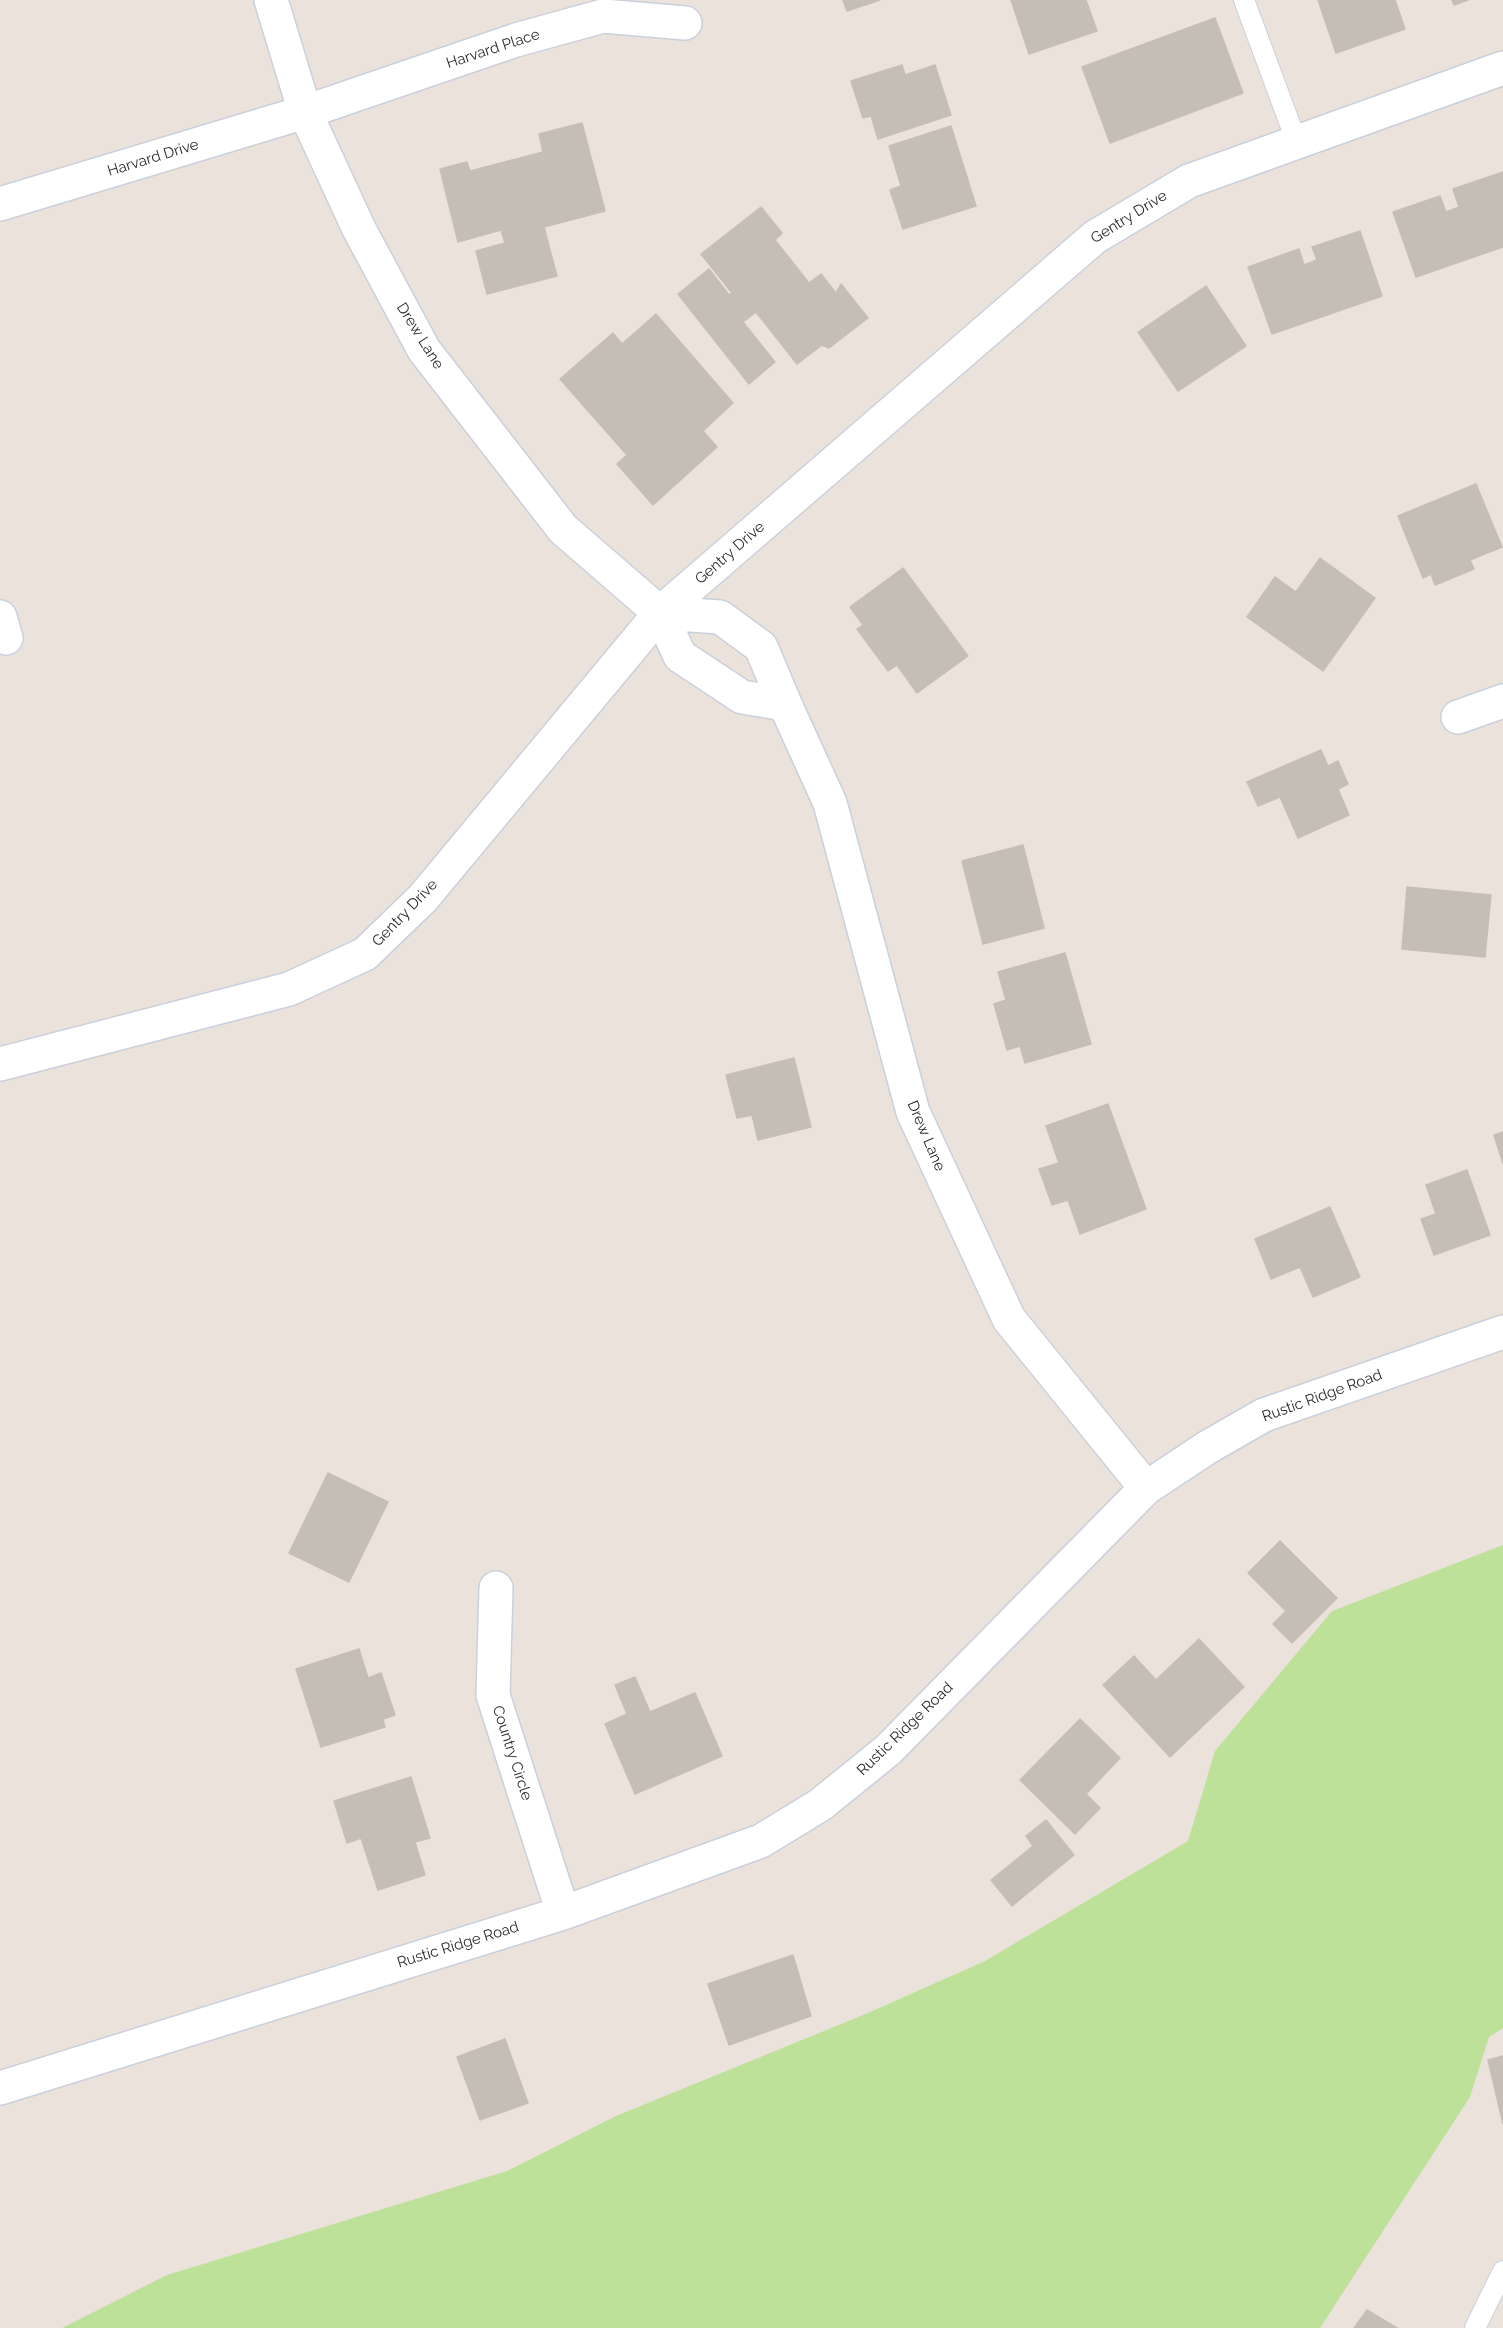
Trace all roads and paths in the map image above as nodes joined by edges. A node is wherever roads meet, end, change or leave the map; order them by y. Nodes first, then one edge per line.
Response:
1 (271, 0) edge
2 (1244, 0) edge
3 (686, 23) dead end
4 (1503, 68) edge
5 (305, 112) junction
6 (1297, 143) junction
7 (0, 204) edge
8 (660, 613) junction
9 (1503, 701) edge
10 (785, 704) junction
11 (1458, 717) dead end
12 (0, 1064) edge
13 (1503, 1332) edge
14 (1146, 1488) junction
15 (496, 1587) dead end
16 (562, 1913) junction
17 (0, 2088) edge
18 (1503, 2271) edge
19 (1475, 2328) edge

1 - 5 street, Drew Lane
2 - 6 lane
3 - 5 street, Harvard Place
4 - 6 street, Gentry Drive
5 - 7 street, Harvard Drive
5 - 8 street, Drew Lane
6 - 8 street, Gentry Drive
8 - 10 street, Drew Lane
8 - 10 street, Drew Lane
8 - 12 street, Gentry Drive
9 - 11 street
10 - 14 street, Drew Lane
13 - 14 street, Rustic Ridge Road
14 - 16 street, Rustic Ridge Road
15 - 16 street, Country Circle
16 - 17 street, Rustic Ridge Road
18 - 19 lane

